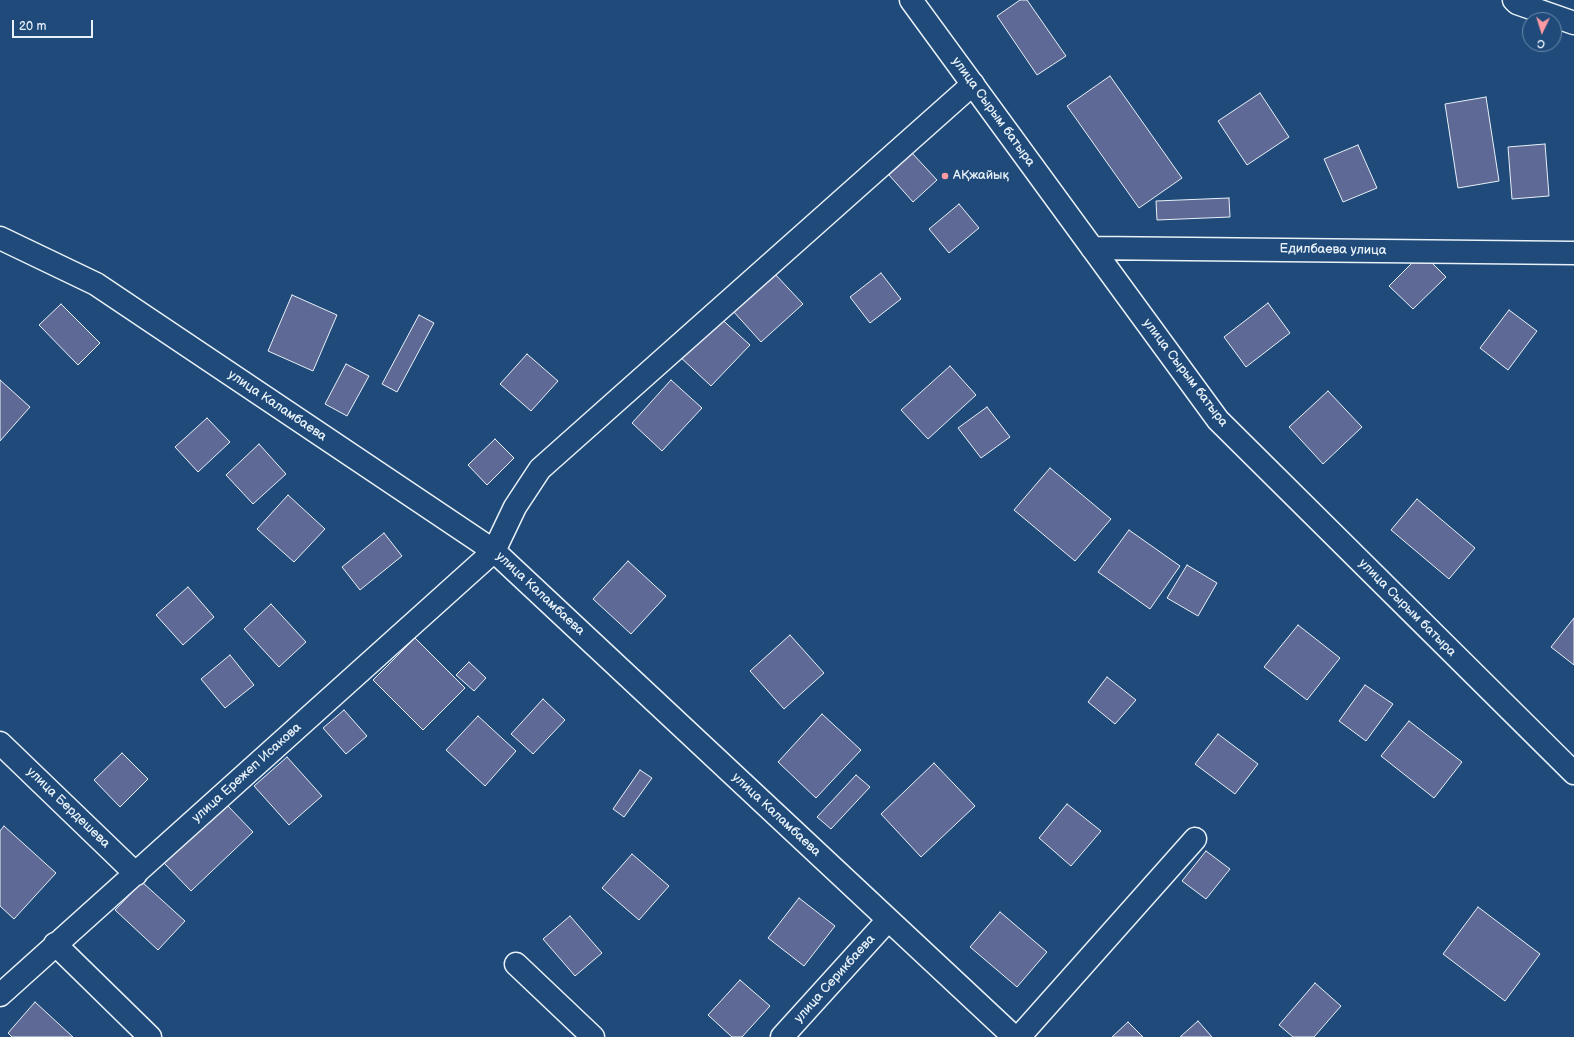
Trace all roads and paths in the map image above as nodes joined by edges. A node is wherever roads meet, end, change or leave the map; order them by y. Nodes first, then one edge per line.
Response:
1 (911, 0) edge
2 (1514, 0) edge
3 (1574, 24) edge
4 (973, 84) junction
5 (0, 238) edge
6 (1092, 248) junction
7 (1574, 253) edge
8 (494, 551) junction
9 (0, 743) edge
10 (1574, 773) edge
11 (1195, 839) dead end
12 (136, 874) junction
13 (888, 920) junction
14 (55, 944) junction
15 (516, 964) dead end
16 (0, 995) edge
17 (150, 1037) edge
18 (593, 1037) edge
19 (782, 1037) edge
20 (1014, 1037) edge
21 (1019, 1037) edge

1 - 4 street, улица Сырым батыра
2 - 3 street
4 - 6 street, улица Сырым батыра
4 - 8 street
5 - 8 street, улица Каламбаева
6 - 7 street, Едилбаева улица
6 - 10 street, улица Сырым батыра
8 - 12 street, улица Ережеп Исакова
8 - 13 street, улица Каламбаева
9 - 12 street, улица Бердешева
11 - 21 street
12 - 14 street, улица Ережеп Исакова
13 - 19 street, улица Серикбаева
13 - 20 street, улица Каламбаева
14 - 16 street, улица Ережеп Исакова
14 - 17 street
15 - 18 street

